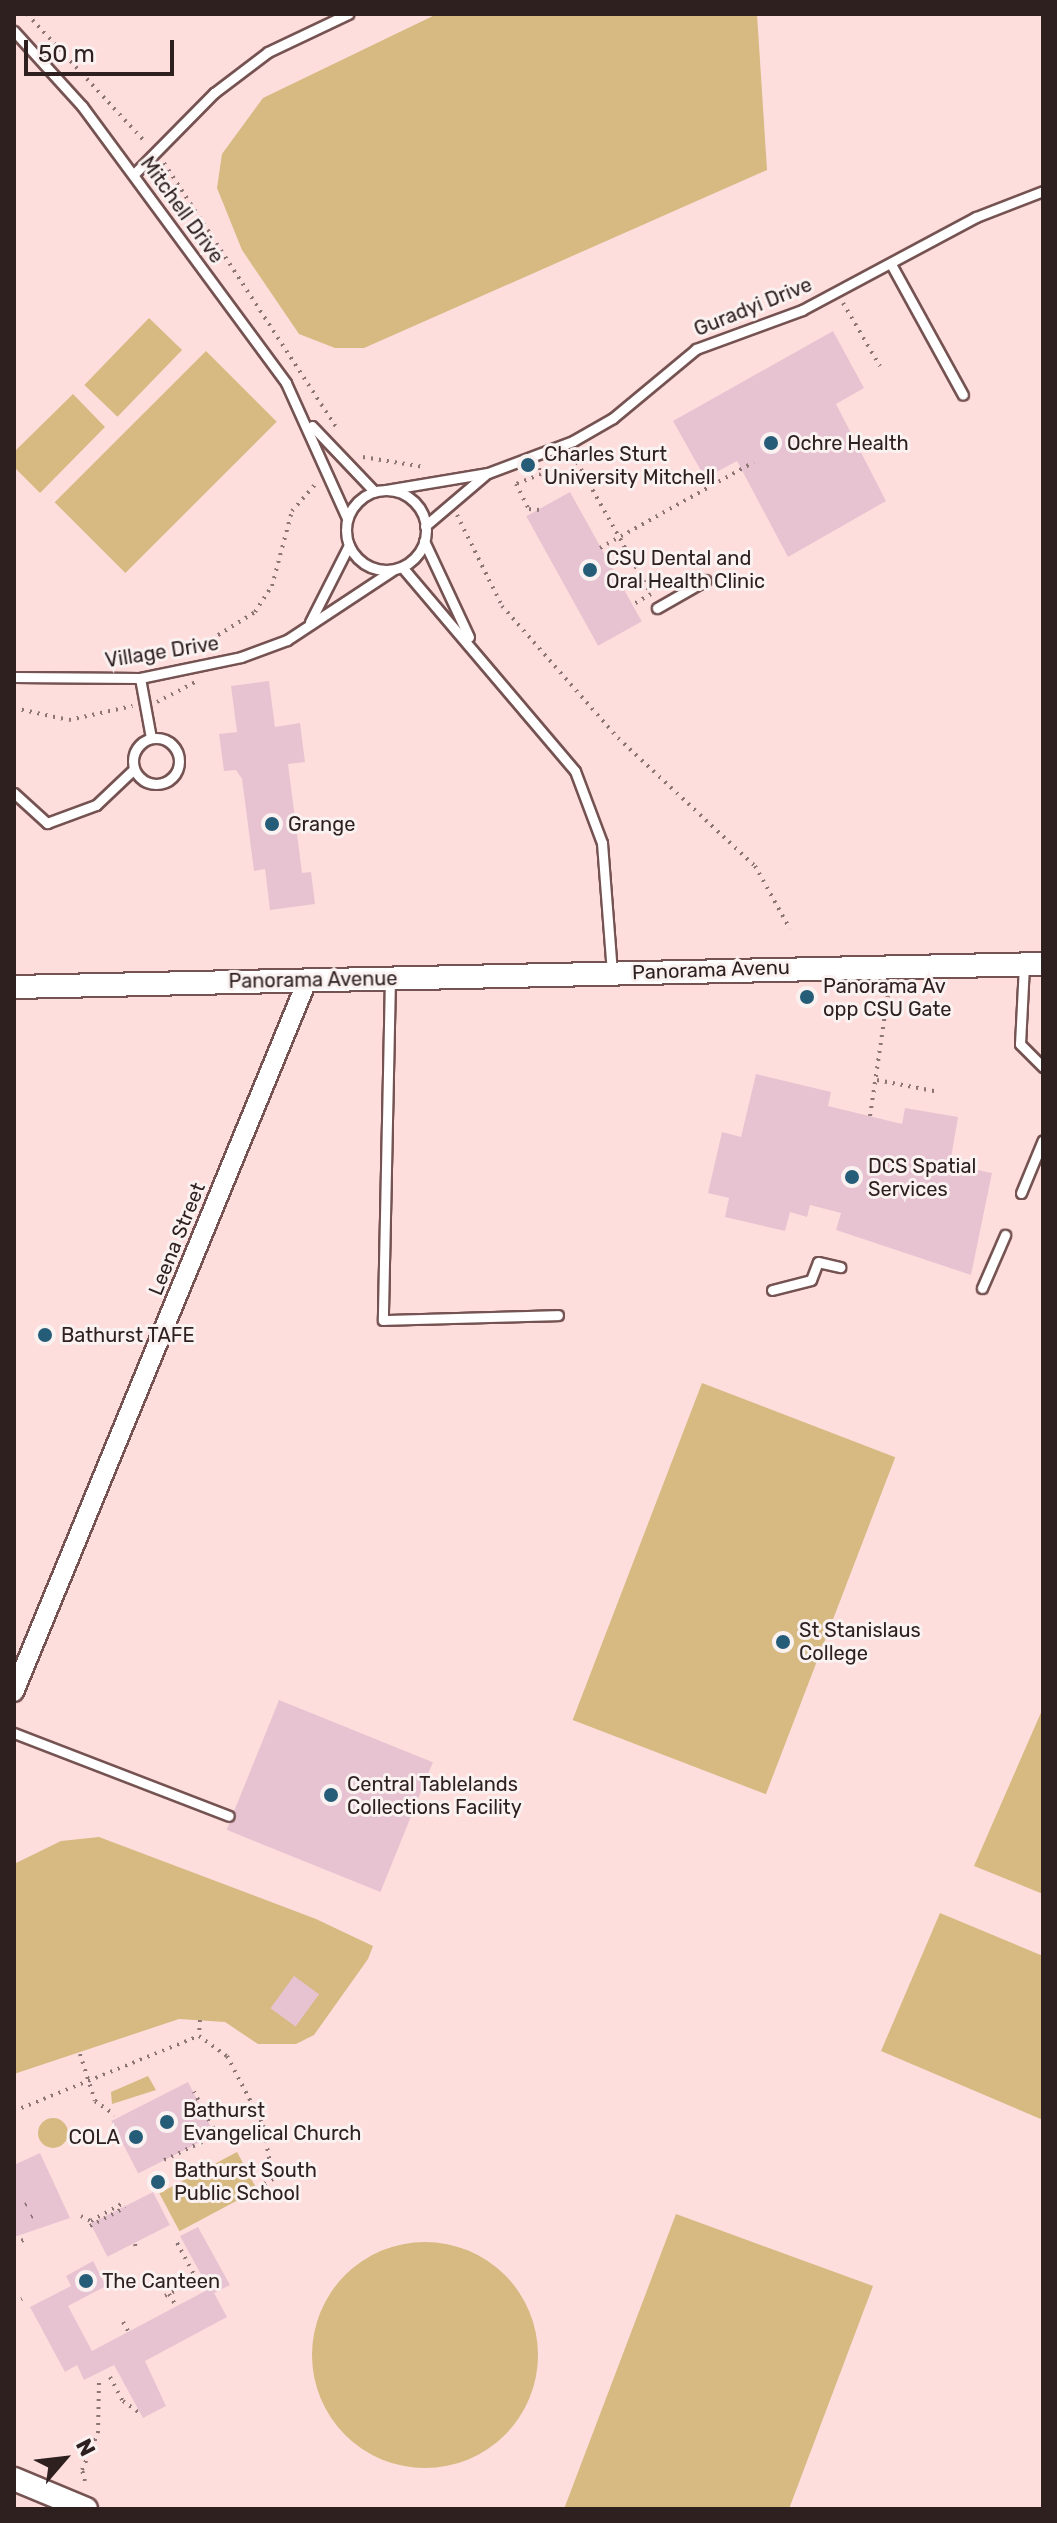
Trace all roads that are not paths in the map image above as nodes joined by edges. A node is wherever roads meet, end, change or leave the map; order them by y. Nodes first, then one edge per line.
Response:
1 (348, 14) edge
2 (14, 31) edge
3 (134, 174) junction
4 (1043, 191) edge
5 (891, 264) junction
6 (963, 395) dead end
7 (307, 421) junction
8 (488, 473) junction
9 (386, 490) junction
10 (374, 491) junction
11 (347, 518) junction
12 (425, 526) junction
13 (424, 541) junction
14 (349, 545) junction
15 (397, 568) junction
16 (706, 580) dead end
17 (657, 608) dead end
18 (308, 625) junction
19 (474, 647) junction
20 (14, 677) edge
21 (140, 678) junction
22 (151, 738) junction
23 (134, 769) junction
24 (14, 793) edge
25 (1034, 964) edge
26 (612, 974) junction
27 (390, 978) junction
28 (307, 981) junction
29 (14, 987) edge
30 (1043, 1067) edge
31 (1043, 1140) edge
32 (1021, 1193) dead end
33 (1005, 1235) dead end
34 (840, 1267) dead end
35 (982, 1288) dead end
36 (772, 1290) dead end
37 (558, 1315) dead end
38 (14, 1692) edge
39 (14, 1733) edge
40 (229, 1816) dead end
41 (14, 2479) edge
42 (86, 2509) edge

1 - 3 lane
2 - 3 lane, Mitchell Drive
3 - 7 lane, Mitchell Drive
4 - 5 lane, Guradyi Drive
5 - 6 lane
5 - 8 lane, Guradyi Drive
7 - 10 lane, Mitchell Drive
7 - 11 lane, Mitchell Drive
8 - 9 lane, Guradyi Drive
8 - 12 lane, Guradyi Drive
9 - 10 lane
9 - 12 lane
10 - 11 lane
11 - 14 lane
12 - 13 lane
13 - 15 lane
13 - 19 lane
14 - 15 lane
14 - 18 lane
15 - 18 lane, Village Drive
15 - 19 lane
16 - 17 lane
18 - 21 lane, Village Drive
19 - 26 lane
20 - 21 lane, Village Drive
21 - 22 lane
22 - 23 lane
22 - 23 lane
23 - 24 lane
25 - 26 street, Panorama Avenu
25 - 30 lane
26 - 27 street, Panorama Avenue
27 - 28 street, Panorama Avenue
27 - 37 lane
28 - 29 street, Panorama Avenue
28 - 38 street, Leena Street
31 - 32 lane
33 - 35 lane
34 - 36 lane
39 - 40 lane
41 - 42 street

